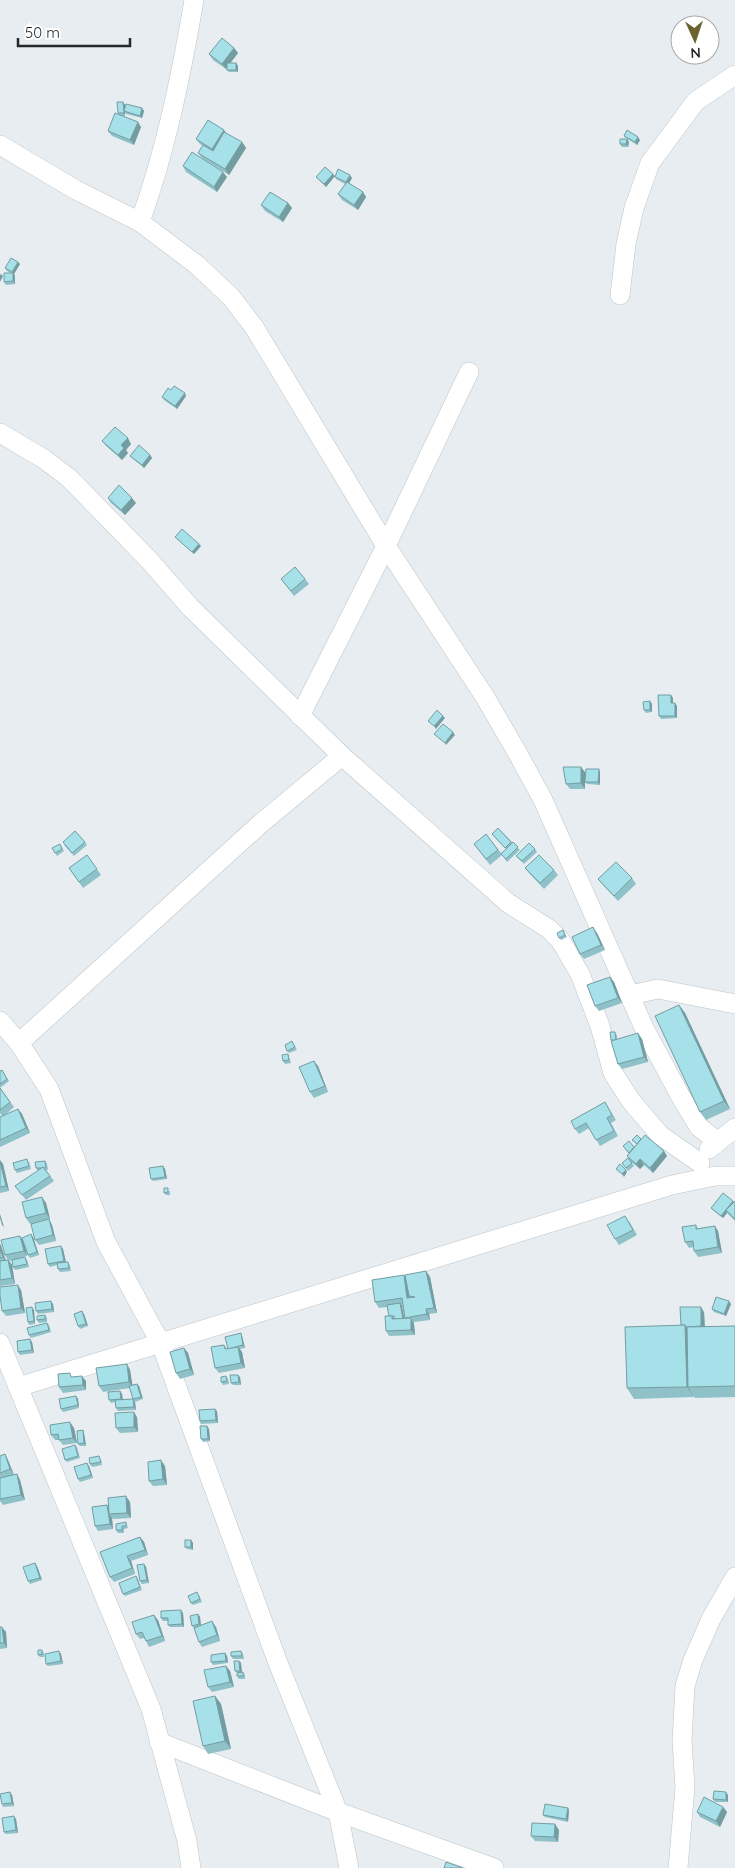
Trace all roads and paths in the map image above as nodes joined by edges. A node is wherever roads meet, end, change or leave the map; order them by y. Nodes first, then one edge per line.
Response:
1 (194, 0) edge
2 (735, 75) edge
3 (0, 145) edge
4 (140, 222) junction
5 (620, 294) dead end
6 (469, 372) dead end
7 (0, 433) edge
8 (386, 546) junction
9 (300, 716) junction
10 (342, 756) junction
11 (630, 995) junction
12 (735, 1004) edge
13 (0, 1021) edge
14 (19, 1043) junction
15 (735, 1128) edge
16 (717, 1142) junction
17 (700, 1163) junction
18 (735, 1176) edge
19 (688, 1181) junction
20 (0, 1343) edge
21 (161, 1344) junction
22 (18, 1388) junction
23 (735, 1577) edge
24 (158, 1742) junction
25 (338, 1812) junction
26 (192, 1868) edge
27 (349, 1868) edge
28 (494, 1868) edge
29 (678, 1868) edge

1 - 4 street
2 - 5 street
3 - 4 street
4 - 8 street
6 - 8 street
7 - 9 street
8 - 9 street
8 - 11 street
9 - 10 street
10 - 14 street
10 - 17 street
11 - 12 street
11 - 16 street
13 - 14 street
14 - 21 street
15 - 16 street
16 - 17 street
17 - 19 street
18 - 19 street
19 - 21 street
20 - 22 street
21 - 22 street
21 - 25 street
22 - 24 street
23 - 29 street
24 - 25 street
24 - 26 street
25 - 27 street
25 - 28 street

